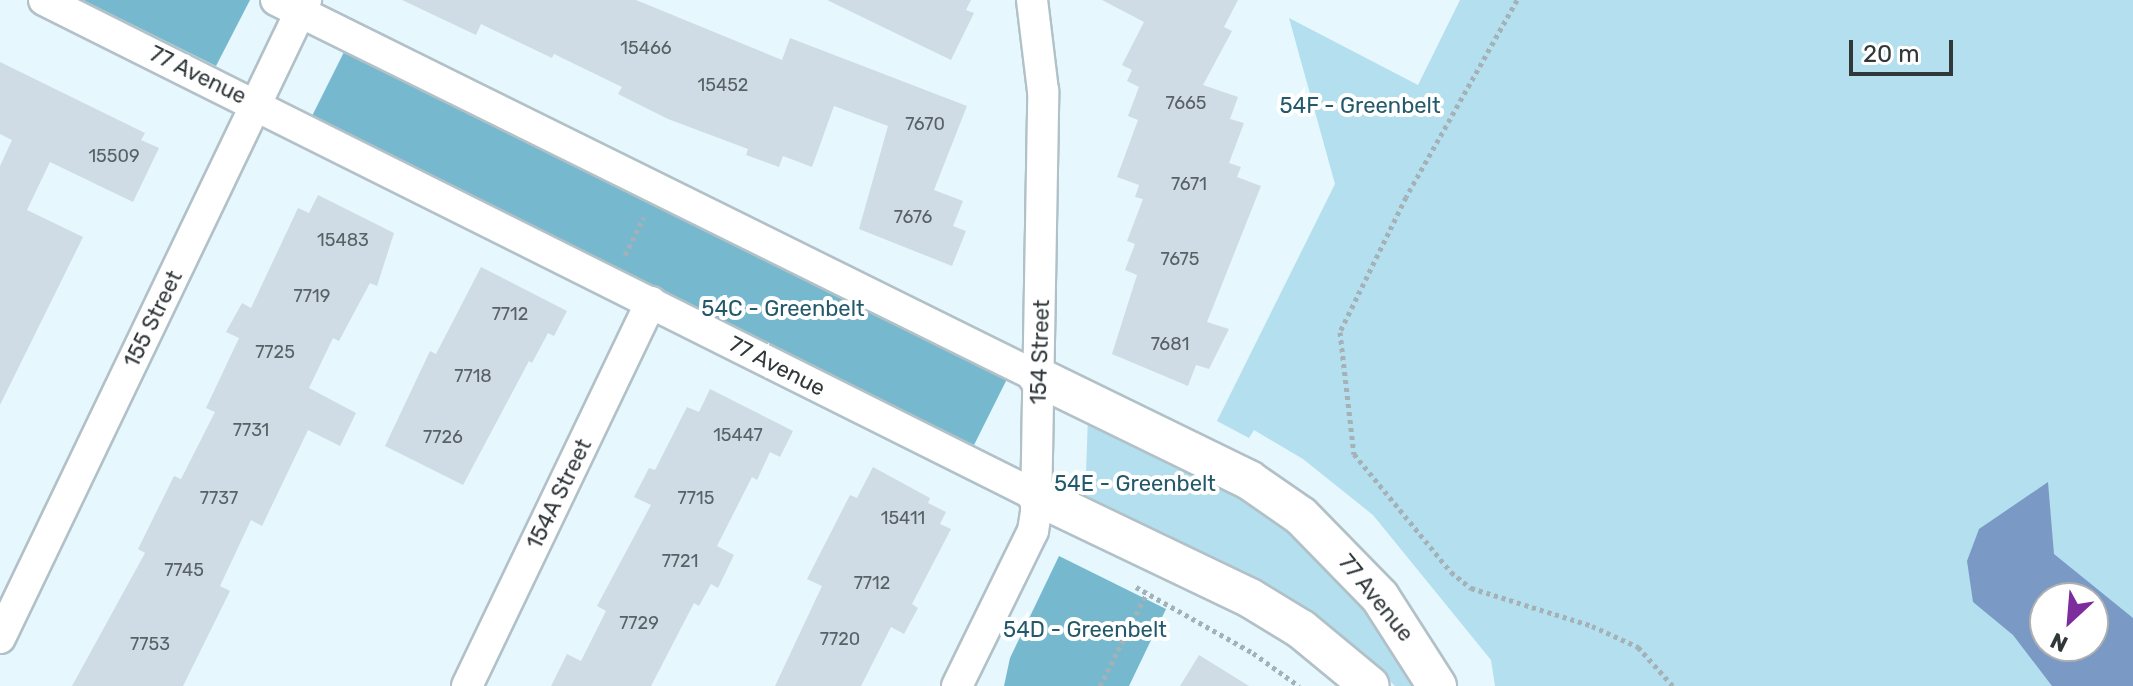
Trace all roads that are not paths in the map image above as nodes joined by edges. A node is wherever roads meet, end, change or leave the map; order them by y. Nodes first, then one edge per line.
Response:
1 (44, 0) edge
2 (1032, 0) edge
3 (294, 4) edge
4 (257, 104) junction
5 (651, 302) junction
6 (1038, 377) junction
7 (1037, 496) junction
8 (0, 638) edge
9 (467, 686) edge
10 (957, 686) edge
11 (1370, 686) edge
12 (1437, 686) edge

1 - 4 street, 77 Avenue
2 - 6 street, 154 Street
3 - 4 street, 155 Street
3 - 6 street, 77 Avenue
4 - 5 street, 77 Avenue
4 - 8 street, 155 Street
5 - 7 street, 77 Avenue
5 - 9 street, 154A Street
6 - 7 street, 154 Street
6 - 12 street, 77 Avenue
7 - 10 street, 154 Street
7 - 11 street, 77 Avenue

